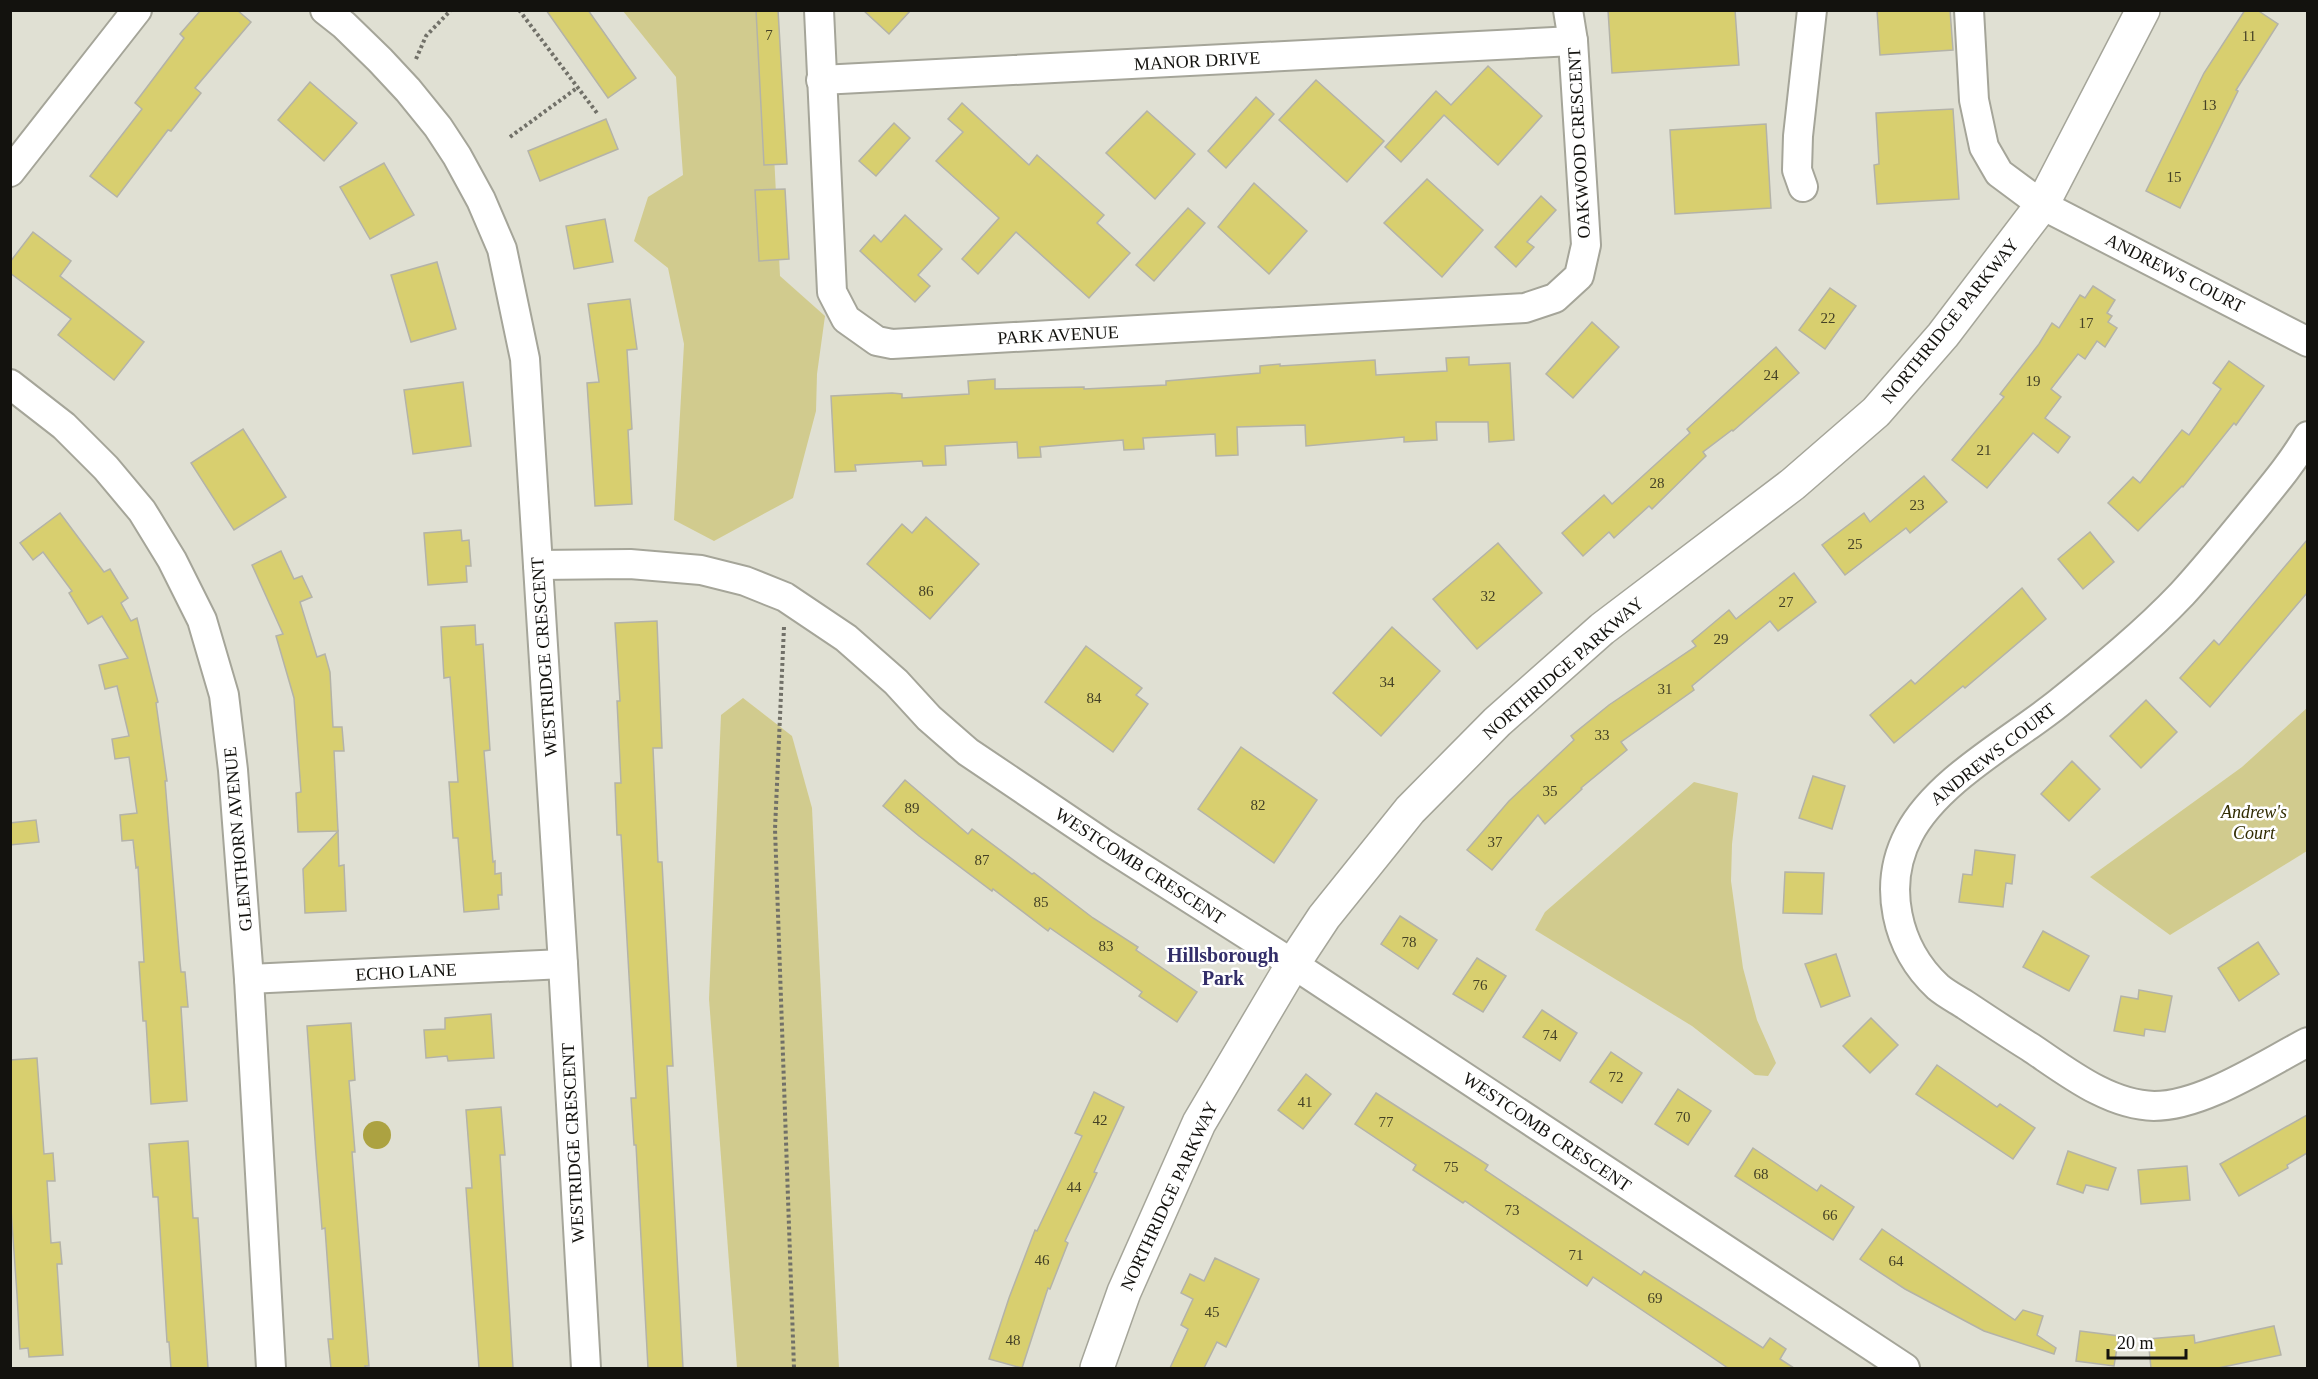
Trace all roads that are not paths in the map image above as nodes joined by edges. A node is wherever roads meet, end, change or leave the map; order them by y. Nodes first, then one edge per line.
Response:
1 (137, 10) edge
2 (325, 10) edge
3 (819, 10) edge
4 (1568, 10) edge
5 (1812, 10) edge
6 (1969, 10) edge
7 (2143, 10) edge
8 (1573, 41) junction
9 (821, 80) junction
10 (10, 172) edge
11 (1803, 187) dead end
12 (2042, 205) junction
13 (1579, 276) joint
14 (2307, 342) edge
15 (10, 384) edge
16 (2307, 436) edge
17 (538, 565) junction
18 (563, 964) junction
19 (1293, 964) junction
20 (249, 980) junction
21 (2307, 1042) edge
22 (271, 1368) edge
23 (586, 1368) edge
24 (1096, 1368) edge
25 (1905, 1368) edge

1 - 10 street
2 - 17 street, WESTRIDGE CRESCENT
3 - 9 street, PARK AVENUE
4 - 8 street, OAKWOOD CRESCENT
5 - 11 street
6 - 12 street, ANDREWS COURT
7 - 12 street, NORTHRIDGE PARKWAY
8 - 9 street, MANOR DRIVE
8 - 13 street, OAKWOOD CRESCENT
9 - 13 street, PARK AVENUE
12 - 14 street, ANDREWS COURT
12 - 19 street, NORTHRIDGE PARKWAY
15 - 20 street, GLENTHORN AVENUE
16 - 21 street, ANDREWS COURT
17 - 18 street, WESTRIDGE CRESCENT
17 - 19 street, WESTCOMB CRESCENT
18 - 20 street, ECHO LANE
18 - 23 street, WESTRIDGE CRESCENT
19 - 24 street, NORTHRIDGE PARKWAY
19 - 25 street, WESTCOMB CRESCENT
20 - 22 street, GLENTHORN AVENUE

